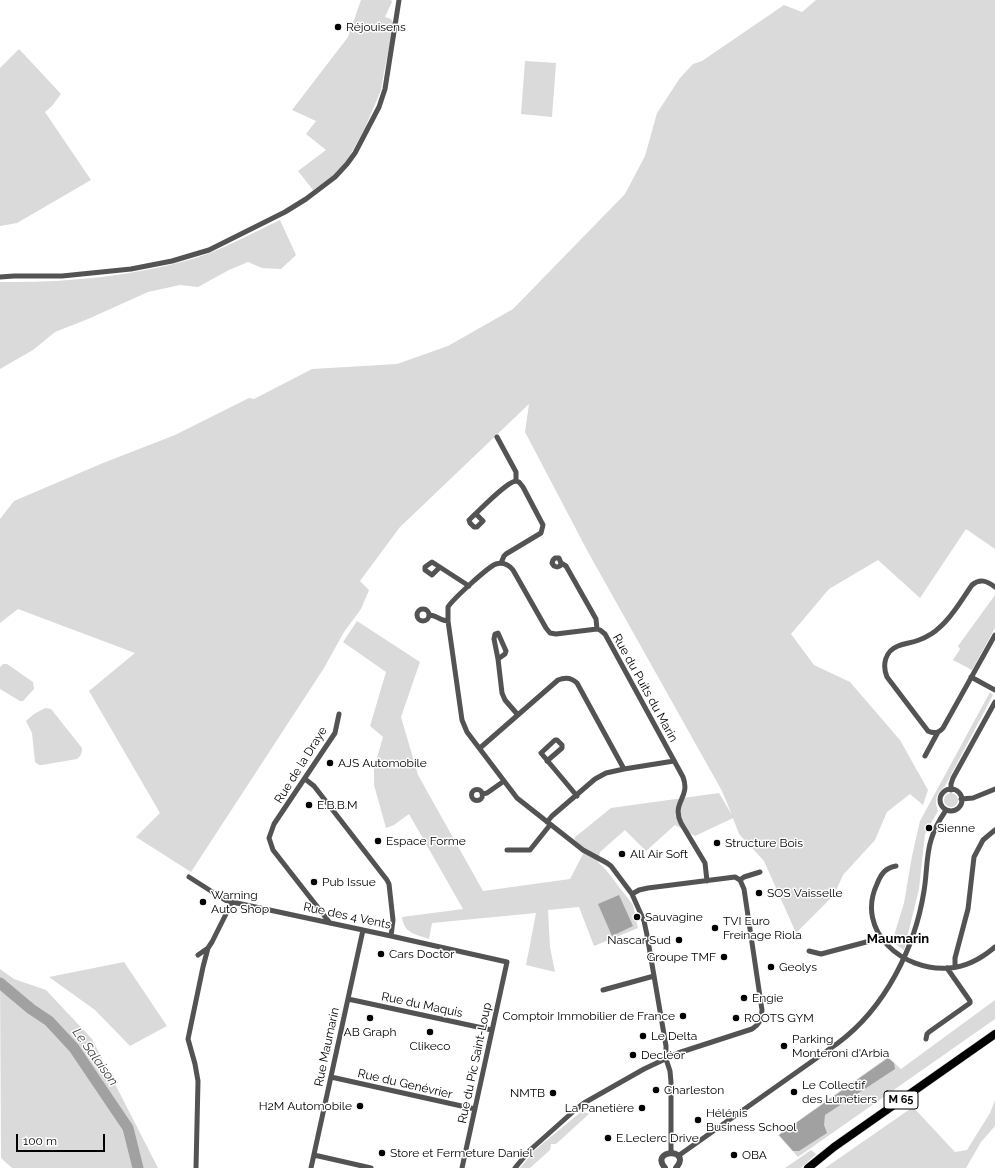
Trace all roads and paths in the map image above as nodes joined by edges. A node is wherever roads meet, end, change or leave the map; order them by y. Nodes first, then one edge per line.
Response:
1 (399, 0) edge
2 (0, 277) edge
3 (498, 436) dead end
4 (516, 481) junction
5 (476, 514) dead end
6 (501, 563) junction
7 (561, 564) dead end
8 (439, 568) dead end
9 (469, 586) junction
10 (995, 587) edge
11 (429, 615) dead end
12 (448, 621) junction
13 (597, 630) junction
14 (995, 634) edge
15 (498, 659) dead end
16 (972, 676) junction
17 (995, 690) edge
18 (995, 702) edge
19 (339, 714) dead end
20 (518, 716) junction
21 (938, 732) junction
22 (480, 748) junction
23 (925, 756) dead end
24 (547, 761) dead end
25 (674, 761) junction
26 (624, 769) junction
27 (305, 779) junction
28 (504, 781) junction
29 (995, 789) edge
30 (951, 790) junction
31 (482, 794) dead end
32 (577, 796) junction
33 (961, 799) junction
34 (946, 810) junction
35 (548, 823) junction
36 (995, 830) edge
37 (507, 850) dead end
38 (896, 866) dead end
39 (760, 872) dead end
40 (189, 876) dead end
41 (740, 880) junction
42 (707, 881) junction
43 (632, 894) junction
44 (232, 902) junction
45 (330, 923) junction
46 (363, 930) junction
47 (391, 936) junction
48 (880, 936) junction
49 (995, 947) edge
50 (208, 948) junction
51 (810, 951) dead end
52 (198, 954) dead end
53 (904, 958) junction
54 (507, 962) joint
55 (955, 967) junction
56 (948, 968) junction
57 (654, 976) junction
58 (603, 990) dead end
59 (348, 998) junction
60 (492, 1030) junction
61 (995, 1034) edge
62 (926, 1039) dead end
63 (666, 1059) junction
64 (331, 1077) junction
65 (475, 1109) junction
66 (671, 1152) junction
67 (314, 1155) junction
68 (678, 1156) junction
69 (196, 1168) edge
70 (311, 1168) edge
71 (370, 1168) edge
72 (462, 1168) edge
73 (515, 1168) edge
74 (665, 1168) edge
75 (676, 1168) edge
76 (808, 1168) edge

1 - 2 street
3 - 4 street
4 - 5 street
4 - 6 street
6 - 9 street
6 - 13 street, Rue du Puits du Marin
7 - 13 street
8 - 9 street
9 - 12 street
10 - 21 street
11 - 12 street
12 - 22 street
13 - 25 street, Rue du Puits du Marin
14 - 16 street
15 - 20 street
16 - 17 street
16 - 21 street
18 - 30 street
19 - 27 street, Rue de la Draye
20 - 22 street
20 - 26 street
21 - 23 street
22 - 28 street
24 - 32 street
25 - 26 street
25 - 42 street, Rue du Puits du Marin
26 - 32 street
27 - 45 street, Rue de la Draye
27 - 47 street
28 - 31 street
28 - 35 street
29 - 33 street
30 - 33 street
30 - 34 street
32 - 35 street
33 - 34 street
34 - 53 street
35 - 37 street
35 - 43 street
36 - 55 street
38 - 48 street
39 - 41 street
40 - 44 street, Rue des 4 Vents
41 - 42 street
41 - 63 street
42 - 43 street
43 - 57 street
44 - 45 street, Rue des 4 Vents
44 - 50 street
45 - 46 street, Rue des 4 Vents
46 - 47 street, Rue des 4 Vents
46 - 59 street, Rue Maumarin
47 - 54 street, Rue des 4 Vents
48 - 51 street
48 - 53 street
49 - 55 street
50 - 52 street
50 - 69 street
53 - 56 street
53 - 68 street
54 - 60 street, Rue du Pic Saint-Loup
55 - 56 street
56 - 62 street
57 - 58 street
57 - 63 street
59 - 60 street, Rue du Maquis
59 - 64 street, Rue Maumarin
60 - 65 street, Rue du Pic Saint-Loup
61 - 76 main road, M 65
63 - 66 street
63 - 73 street
64 - 65 street, Rue du Genévrier
64 - 67 street, Rue Maumarin
65 - 72 street, Rue du Pic Saint-Loup
66 - 68 street
66 - 74 street
67 - 70 street, Rue Maumarin
67 - 71 street
68 - 75 street

